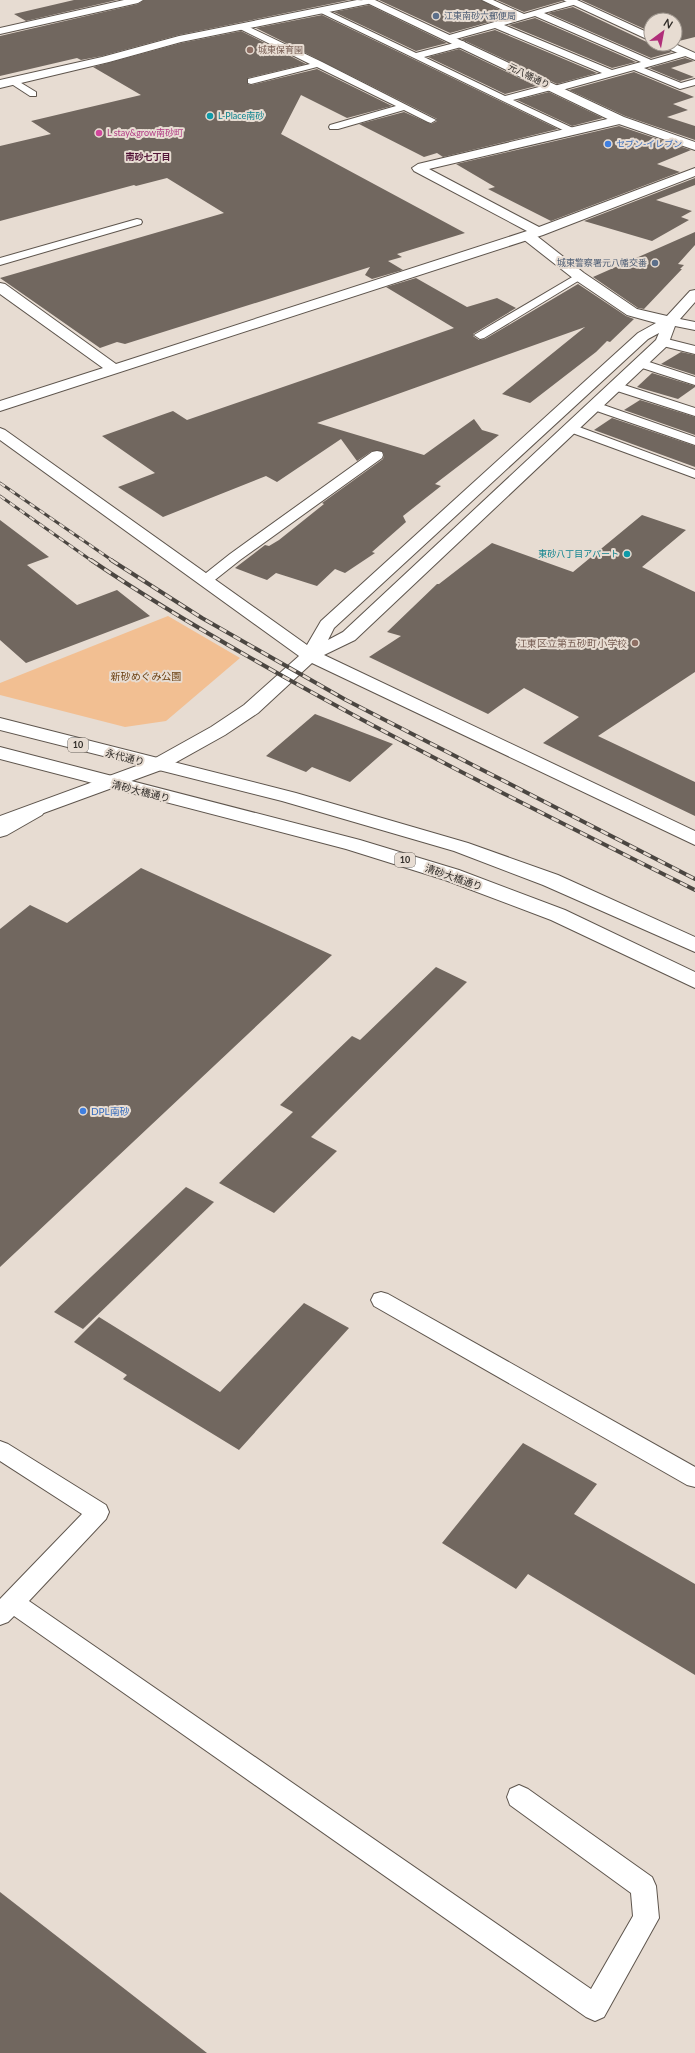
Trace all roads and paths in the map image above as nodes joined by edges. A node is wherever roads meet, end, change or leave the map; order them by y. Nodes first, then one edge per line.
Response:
1 (138, 0) edge
2 (486, 0) edge
3 (367, 1) edge
4 (571, 1) edge
5 (321, 11) junction
6 (536, 13) junction
7 (524, 17) junction
8 (497, 25) junction
9 (243, 27) junction
10 (0, 31) edge
11 (643, 34) edge
12 (449, 38) junction
13 (462, 44) junction
14 (690, 55) edge
15 (416, 56) junction
16 (650, 63) junction
17 (319, 64) junction
18 (634, 67) junction
19 (612, 74) junction
20 (13, 81) junction
21 (251, 81) dead end
22 (695, 82) edge
23 (0, 84) edge
24 (553, 88) junction
25 (33, 94) dead end
26 (504, 99) junction
27 (405, 107) junction
28 (431, 120) dead end
29 (620, 120) junction
30 (334, 127) dead end
31 (571, 131) junction
32 (695, 146) edge
33 (695, 172) edge
34 (137, 222) dead end
35 (533, 234) junction
36 (0, 262) edge
37 (579, 276) junction
38 (0, 287) edge
39 (695, 294) edge
40 (670, 321) junction
41 (695, 326) edge
42 (480, 335) dead end
43 (663, 342) junction
44 (695, 350) edge
45 (640, 363) junction
46 (114, 369) junction
47 (695, 381) edge
48 (615, 386) junction
49 (0, 406) edge
50 (595, 406) junction
51 (695, 412) edge
52 (571, 428) junction
53 (0, 433) edge
54 (695, 441) edge
55 (377, 455) dead end
56 (695, 474) edge
57 (206, 580) junction
58 (310, 655) junction
59 (0, 724) edge
60 (0, 753) edge
61 (157, 765) junction
62 (107, 782) junction
63 (40, 808) junction
64 (0, 823) edge
65 (0, 831) edge
66 (695, 839) edge
67 (695, 945) edge
68 (693, 980) edge
69 (381, 1300) dead end
70 (0, 1450) edge
71 (695, 1478) edge
72 (6, 1609) edge
73 (519, 1797) dead end

1 - 10 street
2 - 7 lane
3 - 5 street
3 - 12 street, 元八幡通り
4 - 6 lane
4 - 11 street
5 - 9 street
5 - 15 lane
6 - 7 lane
6 - 16 lane
7 - 8 lane
8 - 12 lane
8 - 19 lane
9 - 17 lane
9 - 20 street
12 - 13 street, 元八幡通り
13 - 15 lane
13 - 24 street, 元八幡通り
14 - 16 lane
15 - 26 lane
16 - 18 lane
17 - 21 lane
17 - 27 lane
18 - 19 lane
18 - 22 lane
19 - 24 lane
20 - 23 street
20 - 25 lane
24 - 26 lane
24 - 29 street, 元八幡通り
26 - 31 lane
27 - 28 lane
27 - 30 lane
29 - 31 street
29 - 32 street, 元八幡通り
31 - 35 street
33 - 35 street
34 - 36 lane
35 - 37 street
35 - 46 street
37 - 40 street
37 - 42 lane
38 - 46 street
39 - 40 street
40 - 41 street
40 - 43 street
40 - 58 street
43 - 44 lane
43 - 45 street
45 - 47 lane
45 - 48 street
46 - 49 street
48 - 50 street
48 - 51 lane
50 - 52 street
50 - 54 lane
52 - 56 lane
52 - 58 street
53 - 57 street
55 - 57 lane
57 - 58 street
58 - 61 street
58 - 66 street
59 - 61 street, 永代通り / 10
60 - 62 street, 10
61 - 62 street
61 - 67 street, 10
62 - 63 street
62 - 68 street, 清砂大橋通り / 10
63 - 64 street
63 - 65 street
69 - 71 lane
70 - 72 lane
72 - 73 lane

